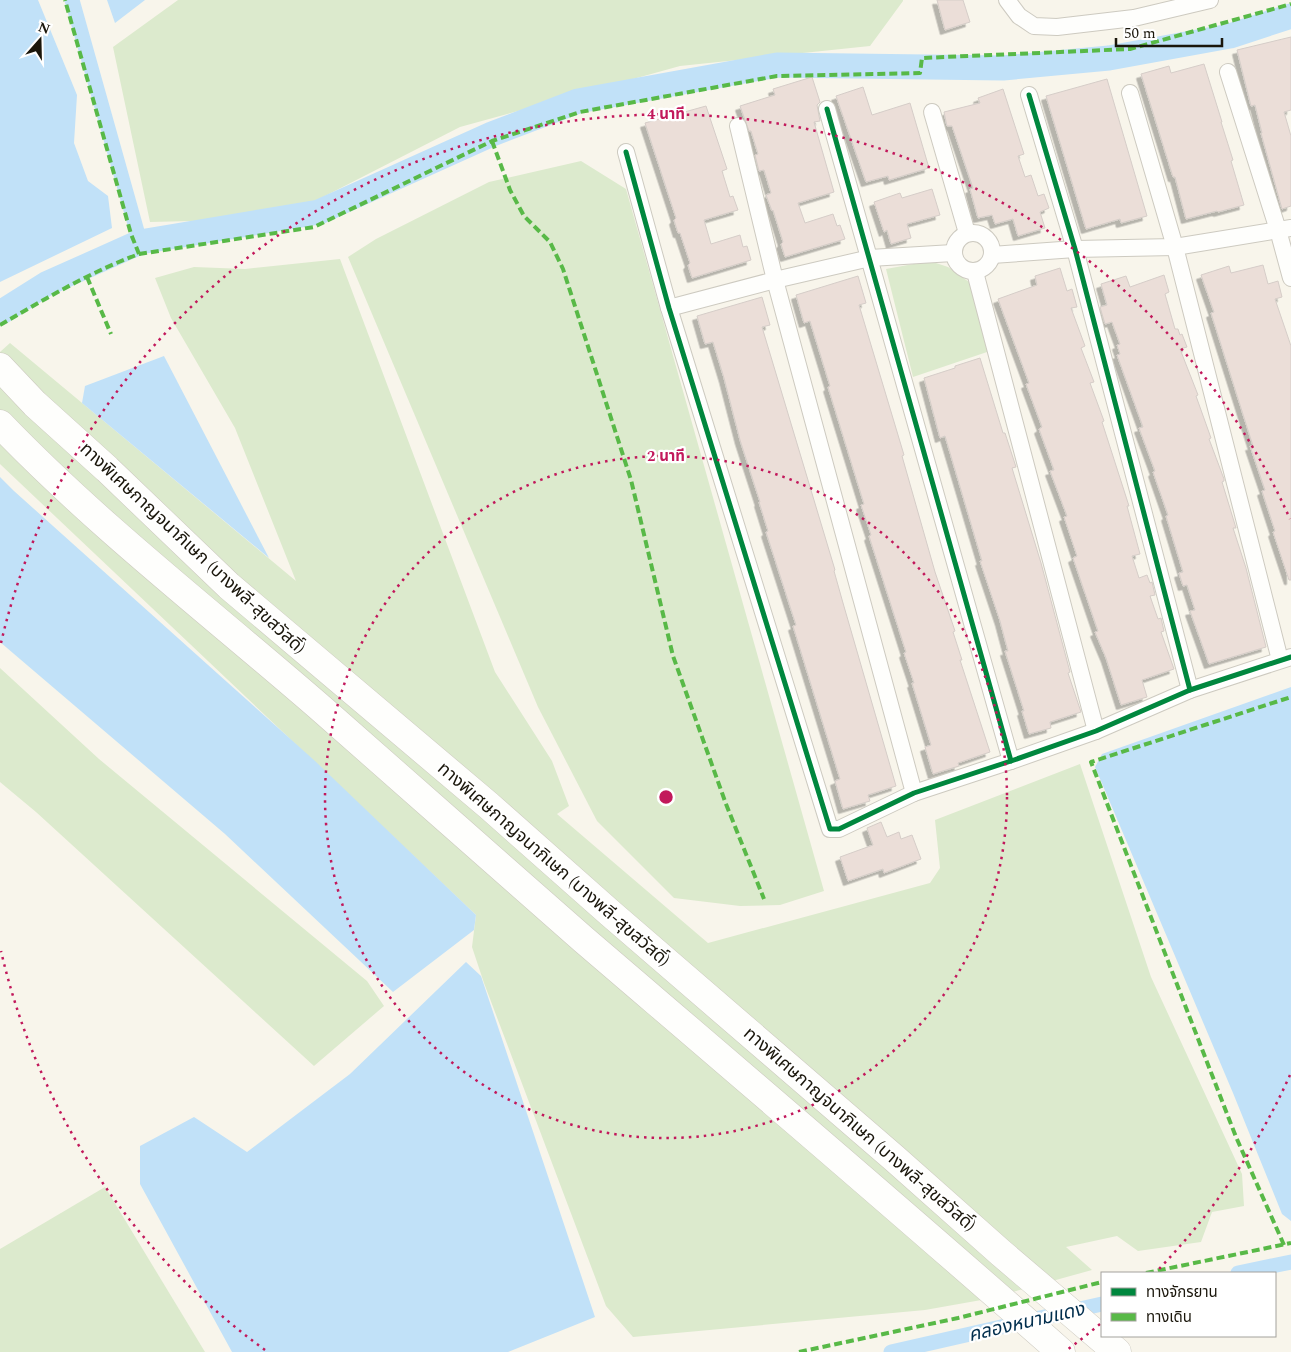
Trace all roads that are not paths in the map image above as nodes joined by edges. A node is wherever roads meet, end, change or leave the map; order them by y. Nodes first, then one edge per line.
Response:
1 (1007, 0) edge
2 (1204, 1) edge
3 (1228, 72) dead end
4 (1130, 93) dead end
5 (1029, 95) dead end
6 (827, 109) dead end
7 (932, 112) dead end
8 (738, 126) dead end
9 (626, 152) dead end
10 (1285, 229) edge
11 (967, 233) junction
12 (1175, 247) junction
13 (1075, 249) junction
14 (953, 253) junction
15 (992, 255) junction
16 (870, 258) junction
17 (975, 272) junction
18 (1291, 278) edge
19 (775, 280) junction
20 (669, 308) junction
21 (0, 367) edge
22 (0, 424) edge
23 (1285, 658) edge
24 (1190, 690) junction
25 (1096, 731) junction
26 (1011, 762) junction
27 (914, 793) junction
28 (1061, 1352) edge
29 (1117, 1352) edge

1 - 2 street
3 - 10 street
4 - 12 street
5 - 13 street
6 - 16 street
7 - 11 street
8 - 19 street
9 - 20 street
10 - 12 street
10 - 18 street
11 - 14 street
11 - 15 street
12 - 13 street
12 - 23 street
13 - 15 street
13 - 24 street
14 - 16 street
14 - 17 street
15 - 17 street
16 - 19 street
16 - 26 street
17 - 25 street
19 - 20 street
19 - 27 street
20 - 27 street
21 - 29 highway, ทางพิเศษกาญจนาภิเษก (บางพลี-สุขสวัสดิ์)
22 - 28 highway, ทางพิเศษกาญจนาภิเษก (บางพลี-สุขสวัสดิ์)
23 - 24 street
24 - 25 street
25 - 26 street
26 - 27 street

